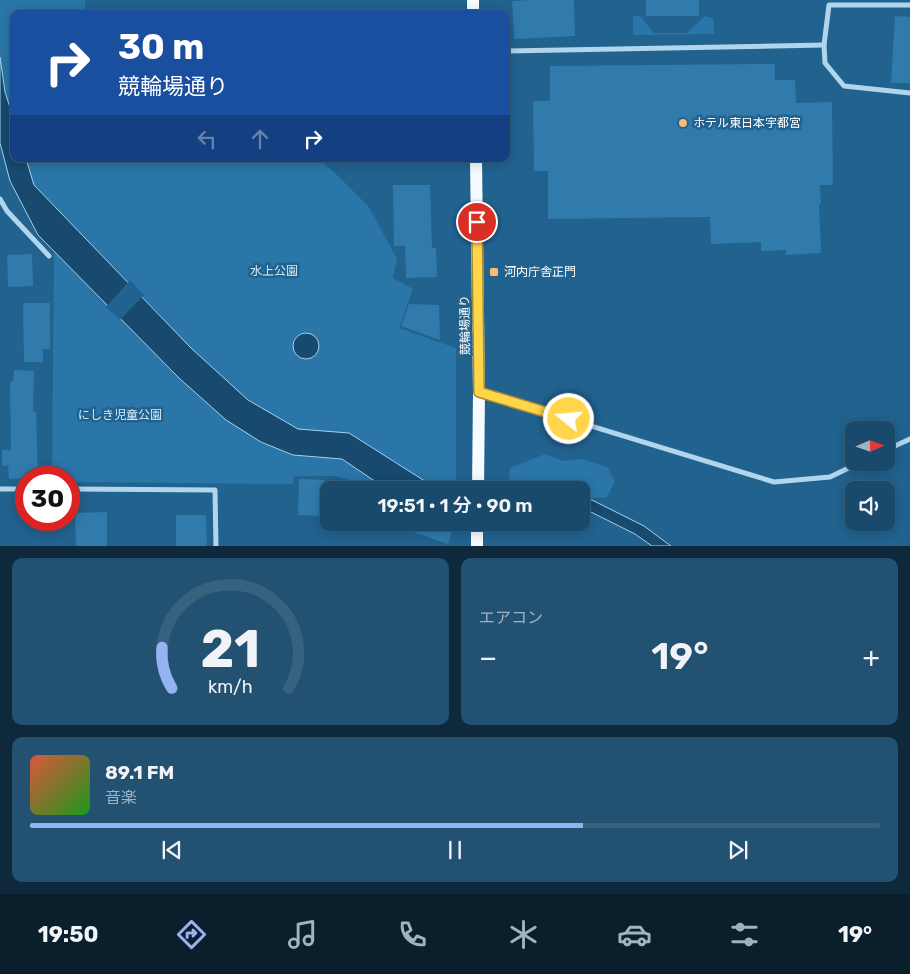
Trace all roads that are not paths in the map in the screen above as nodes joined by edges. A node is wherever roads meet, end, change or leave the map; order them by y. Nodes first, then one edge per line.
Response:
1 (910, 6) edge
2 (824, 45) junction
3 (510, 51) edge
4 (910, 93) edge
5 (476, 162) edge
6 (0, 199) edge
7 (49, 256) dead end
8 (479, 392) junction
9 (910, 439) edge
10 (895, 446) edge
11 (845, 470) edge
12 (478, 481) edge
13 (0, 489) edge
14 (15, 489) edge
15 (80, 489) edge
16 (477, 531) edge
17 (216, 546) edge
18 (477, 546) edge

1 - 2 street
2 - 3 street
2 - 4 street
5 - 8 main road, 競輪場通り
6 - 7 street
8 - 11 street
8 - 12 main road, 競輪場通り
9 - 10 street
13 - 14 street
15 - 17 street
16 - 18 main road

